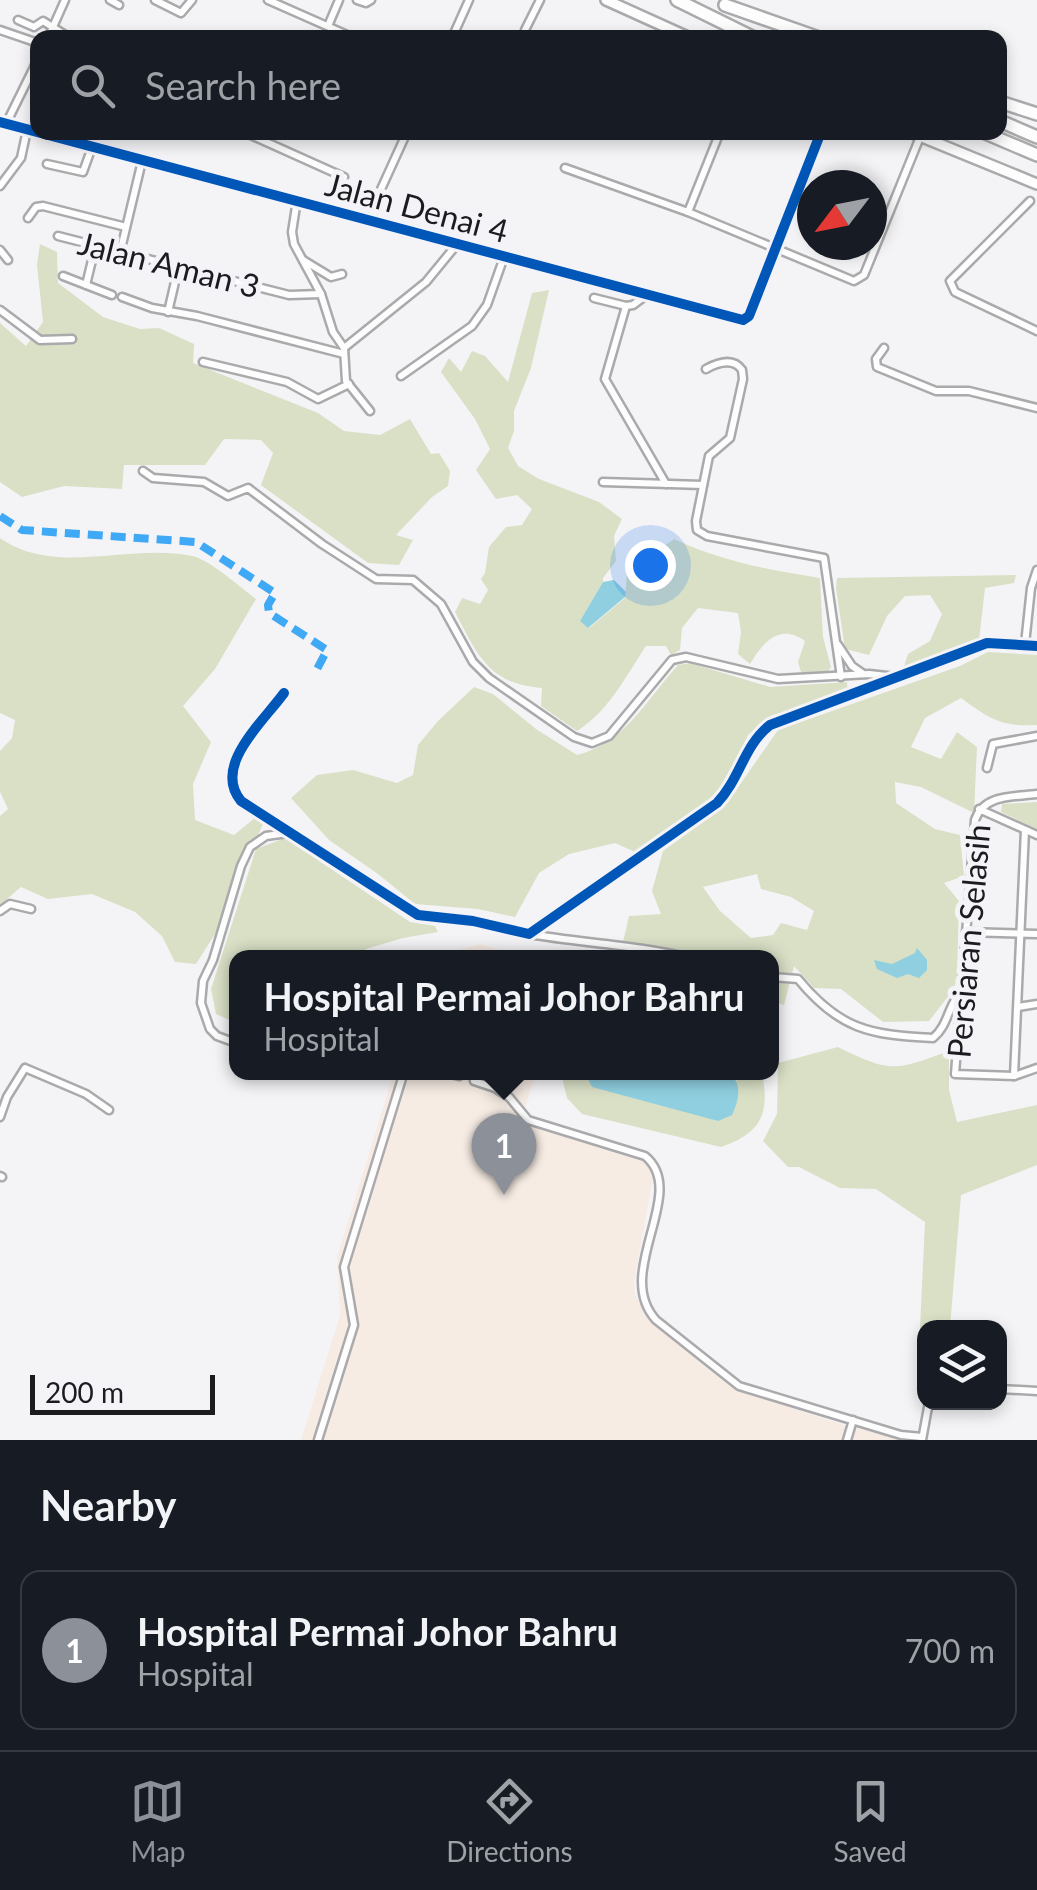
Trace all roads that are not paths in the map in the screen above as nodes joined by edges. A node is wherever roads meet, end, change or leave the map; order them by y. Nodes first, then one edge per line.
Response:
1 (65, 0) edge
2 (110, 0) edge
3 (155, 0) edge
4 (192, 0) edge
5 (268, 0) edge
6 (340, 0) edge
7 (357, 0) edge
8 (370, 0) edge
9 (469, 0) edge
10 (540, 0) edge
11 (606, 0) edge
12 (676, 0) edge
13 (720, 2) edge
14 (120, 5) dead end
15 (18, 20) dead end
16 (53, 26) junction
17 (328, 26) junction
18 (0, 30) edge
19 (51, 30) edge
20 (59, 30) edge
21 (337, 30) edge
22 (456, 30) edge
23 (526, 30) dead end
24 (672, 30) edge
25 (738, 30) edge
26 (784, 30) edge
27 (797, 30) edge
28 (30, 40) edge
29 (30, 74) edge
30 (1007, 104) edge
31 (1037, 114) edge
32 (3, 123) edge
33 (1007, 124) edge
34 (27, 130) junction
35 (30, 131) edge
36 (1037, 137) edge
37 (63, 140) edge
38 (262, 140) edge
39 (403, 140) edge
40 (717, 140) edge
41 (818, 140) edge
42 (913, 140) edge
43 (927, 140) edge
44 (1002, 140) edge
45 (92, 148) junction
46 (1037, 155) edge
47 (142, 161) junction
48 (47, 164) dead end
49 (564, 168) dead end
50 (344, 176) dead end
51 (1037, 184) edge
52 (0, 186) edge
53 (297, 200) junction
54 (1030, 201) dead end
55 (688, 212) junction
56 (28, 218) dead end
57 (371, 220) junction
58 (126, 227) junction
59 (58, 236) dead end
60 (458, 244) junction
61 (95, 248) junction
62 (774, 248) junction
63 (0, 250) edge
64 (120, 253) junction
65 (504, 256) junction
66 (8, 260) dead end
67 (302, 260) junction
68 (178, 269) junction
69 (342, 274) dead end
70 (63, 276) dead end
71 (86, 286) junction
72 (112, 294) dead end
73 (320, 294) junction
74 (645, 296) junction
75 (122, 298) dead end
76 (594, 298) dead end
77 (626, 306) junction
78 (0, 310) edge
79 (168, 312) junction
80 (1037, 331) edge
81 (72, 340) dead end
82 (884, 348) dead end
83 (344, 351) junction
84 (203, 362) dead end
85 (706, 369) dead end
86 (401, 376) dead end
87 (349, 384) junction
88 (1037, 408) edge
89 (370, 411) dead end
90 (143, 470) dead end
91 (603, 482) dead end
92 (666, 484) junction
93 (703, 485) junction
94 (1037, 570) edge
95 (835, 639) junction
96 (1025, 644) junction
97 (1037, 646) edge
98 (864, 674) junction
99 (841, 676) junction
100 (902, 678) junction
101 (284, 693) dead end
102 (1037, 736) edge
103 (987, 768) dead end
104 (1037, 794) edge
105 (979, 808) junction
106 (1026, 830) junction
107 (290, 833) junction
108 (1037, 836) edge
109 (31, 909) dead end
110 (0, 911) edge
111 (966, 932) junction
112 (1021, 932) junction
113 (529, 934) junction
114 (1037, 934) edge
115 (660, 950) edge
116 (779, 978) edge
117 (961, 992) junction
118 (1037, 1004) edge
119 (1018, 1007) junction
120 (229, 1040) edge
121 (1037, 1068) edge
122 (1014, 1076) junction
123 (402, 1080) edge
124 (474, 1081) dead end
125 (4, 1095) edge
126 (109, 1110) dead end
127 (0, 1116) edge
128 (1007, 1389) edge
129 (1037, 1391) edge
130 (927, 1410) edge
131 (853, 1420) junction
132 (922, 1439) edge
133 (318, 1440) edge
134 (846, 1440) edge

1 - 16 street
2 - 14 street
3 - 4 street
5 - 17 street
6 - 17 street
7 - 8 street
9 - 22 street
10 - 23 street
11 - 24 street
12 - 25 highway
13 - 26 highway
13 - 27 highway
15 - 16 street
16 - 19 street
16 - 20 street
17 - 21 street
18 - 28 street
29 - 32 street
30 - 31 highway
32 - 34 street, Jalan Denai 4
33 - 36 highway
34 - 35 street, Jalan Denai 4
34 - 52 street
37 - 45 street, Jalan Denai 4
38 - 50 street
39 - 57 street
40 - 55 street
41 - 62 street
42 - 62 street
43 - 51 street
44 - 46 highway
45 - 47 street, Jalan Denai 4
45 - 48 street
47 - 53 street, Jalan Denai 4
47 - 58 street
49 - 55 street
53 - 57 street, Jalan Denai 4
53 - 67 street
54 - 80 street
55 - 62 street
56 - 58 street
57 - 60 street, Jalan Denai 4
58 - 64 street
59 - 61 street, Jalan Aman 3
60 - 65 street, Jalan Denai 4
60 - 83 street
61 - 64 street, Jalan Aman 3
61 - 71 street
62 - 74 street, Jalan Denai 4
63 - 66 street
64 - 68 street, Jalan Aman 3
65 - 74 street, Jalan Denai 4
65 - 86 street
67 - 69 street
67 - 73 street
68 - 73 street, Jalan Aman 3
68 - 79 street
70 - 71 street
71 - 72 street
73 - 83 street
74 - 77 street
75 - 79 street
76 - 77 street
77 - 92 street
78 - 81 street
79 - 83 street
82 - 88 street
83 - 87 street
84 - 87 street
85 - 93 street
87 - 89 street
90 - 99 street
91 - 92 street
92 - 93 street
93 - 95 street
94 - 96 street
95 - 98 street
95 - 99 street
96 - 97 street
96 - 100 street
98 - 99 street
98 - 100 street
100 - 113 street
101 - 107 street
102 - 103 street
104 - 105 street, Persiaran Selasih
105 - 106 street
105 - 111 street, Persiaran Selasih
106 - 108 street
106 - 112 street
107 - 113 street
107 - 120 street
109 - 110 street
111 - 112 street
111 - 117 street, Persiaran Selasih
112 - 114 street
112 - 119 street
113 - 115 street
116 - 117 street
117 - 122 street, Persiaran Selasih
118 - 119 street
119 - 122 street
121 - 122 street
123 - 133 street
124 - 131 street
125 - 126 street
125 - 127 street
128 - 129 street
130 - 132 street
131 - 132 street
131 - 134 street

